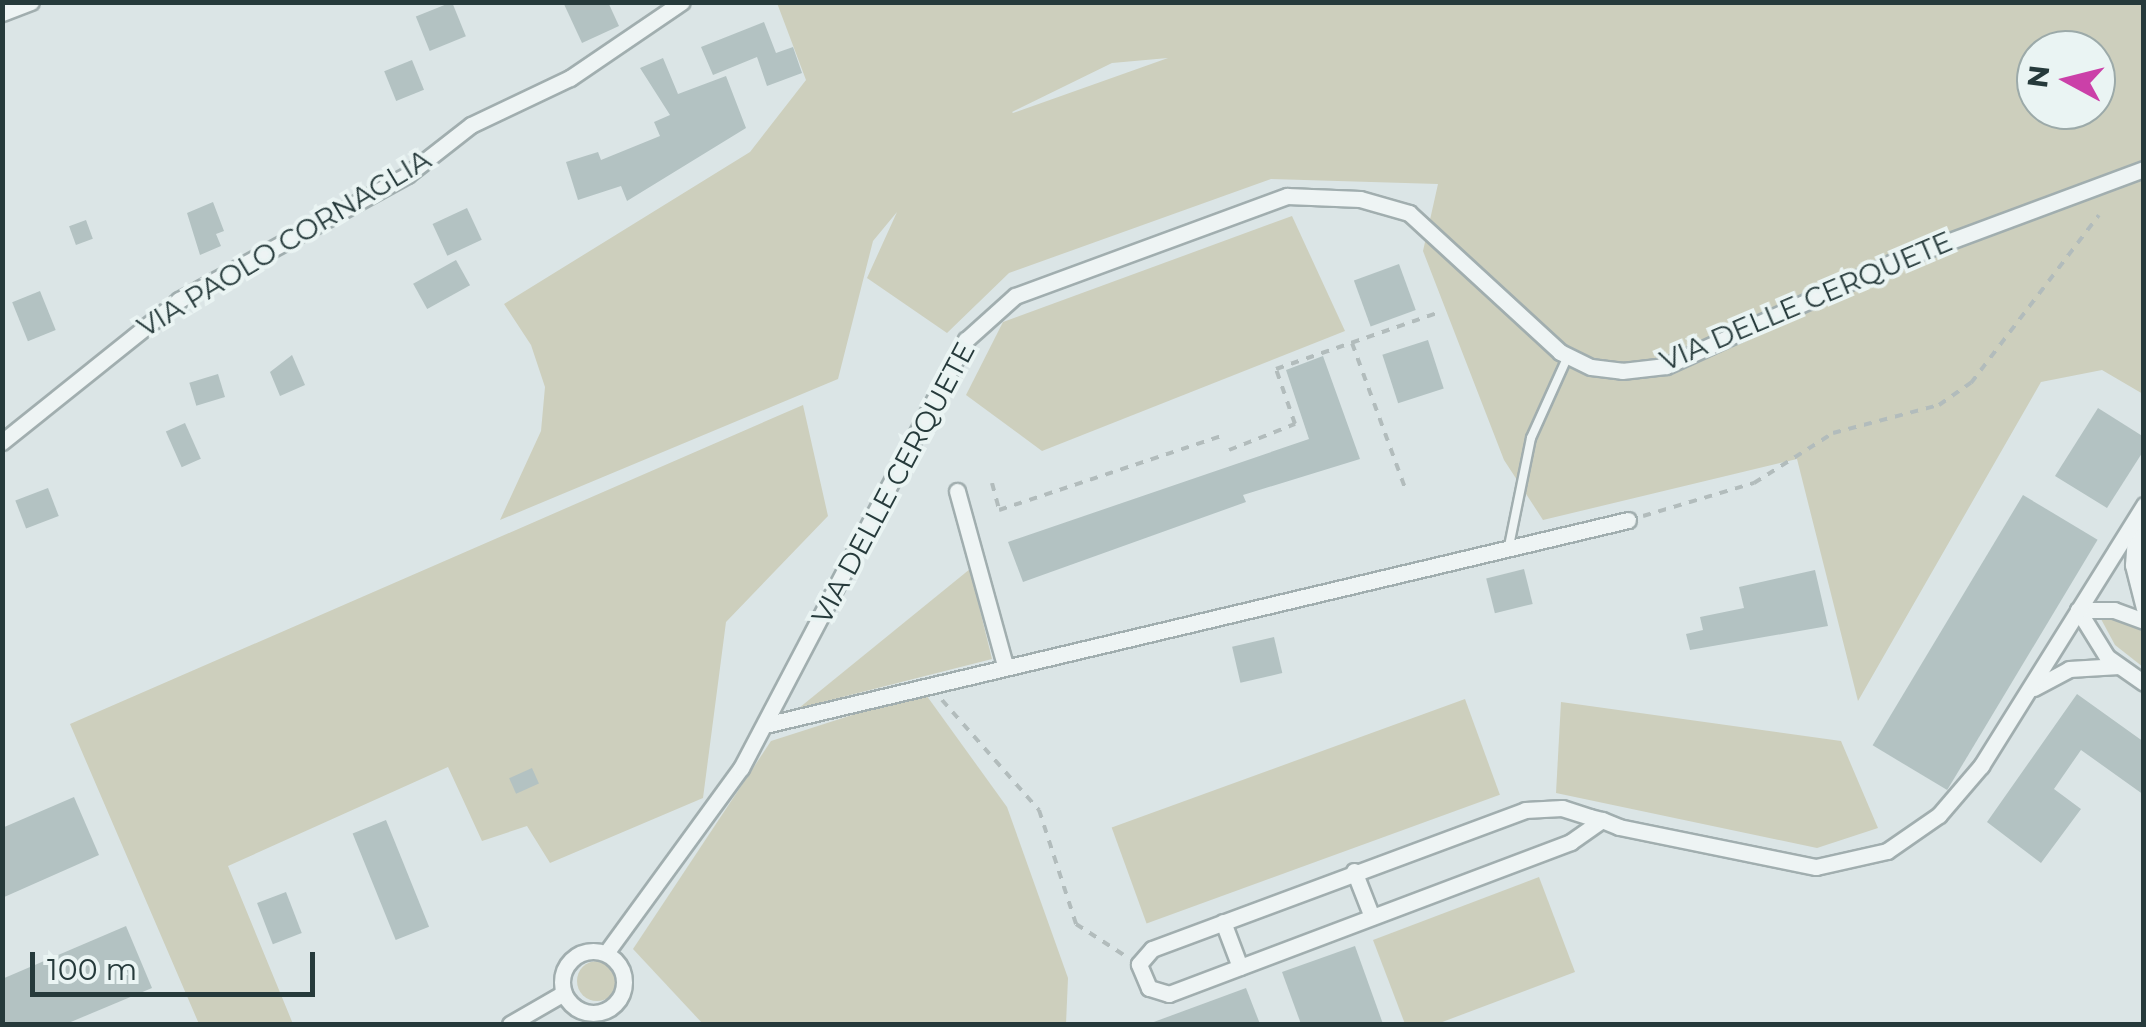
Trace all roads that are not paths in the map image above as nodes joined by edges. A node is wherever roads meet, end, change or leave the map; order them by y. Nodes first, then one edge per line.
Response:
1 (31, 2) edge
2 (682, 2) edge
3 (2, 13) edge
4 (2144, 168) edge
5 (1568, 356) junction
6 (2, 442) edge
7 (958, 491) dead end
8 (2140, 510) edge
9 (1628, 520) road end
10 (1509, 546) junction
11 (2144, 608) edge
12 (2078, 610) junction
13 (2144, 621) edge
14 (1005, 664) junction
15 (2119, 666) junction
16 (2144, 683) edge
17 (2026, 694) junction
18 (764, 725) junction
19 (1602, 820) junction
20 (1354, 871) junction
21 (1372, 917) junction
22 (1223, 922) junction
23 (606, 953) junction
24 (1240, 968) junction
25 (564, 993) junction
26 (510, 1024) edge

1 - 3 street
2 - 6 street, VIA PAOLO CORNAGLIA
4 - 5 street, VIA DELLE CERQUETE
5 - 10 lane
5 - 18 street, VIA DELLE CERQUETE
7 - 14 street
8 - 11 street
8 - 12 street
9 - 10 street
10 - 14 street
12 - 13 street
12 - 15 street
12 - 17 street
14 - 18 street
15 - 16 street
15 - 17 street
17 - 19 street
18 - 23 street, VIA DELLE CERQUETE
19 - 20 street
19 - 21 street
20 - 21 street
20 - 22 street
21 - 24 street
22 - 24 street
22 - 24 street
23 - 25 street
23 - 25 street
25 - 26 street

